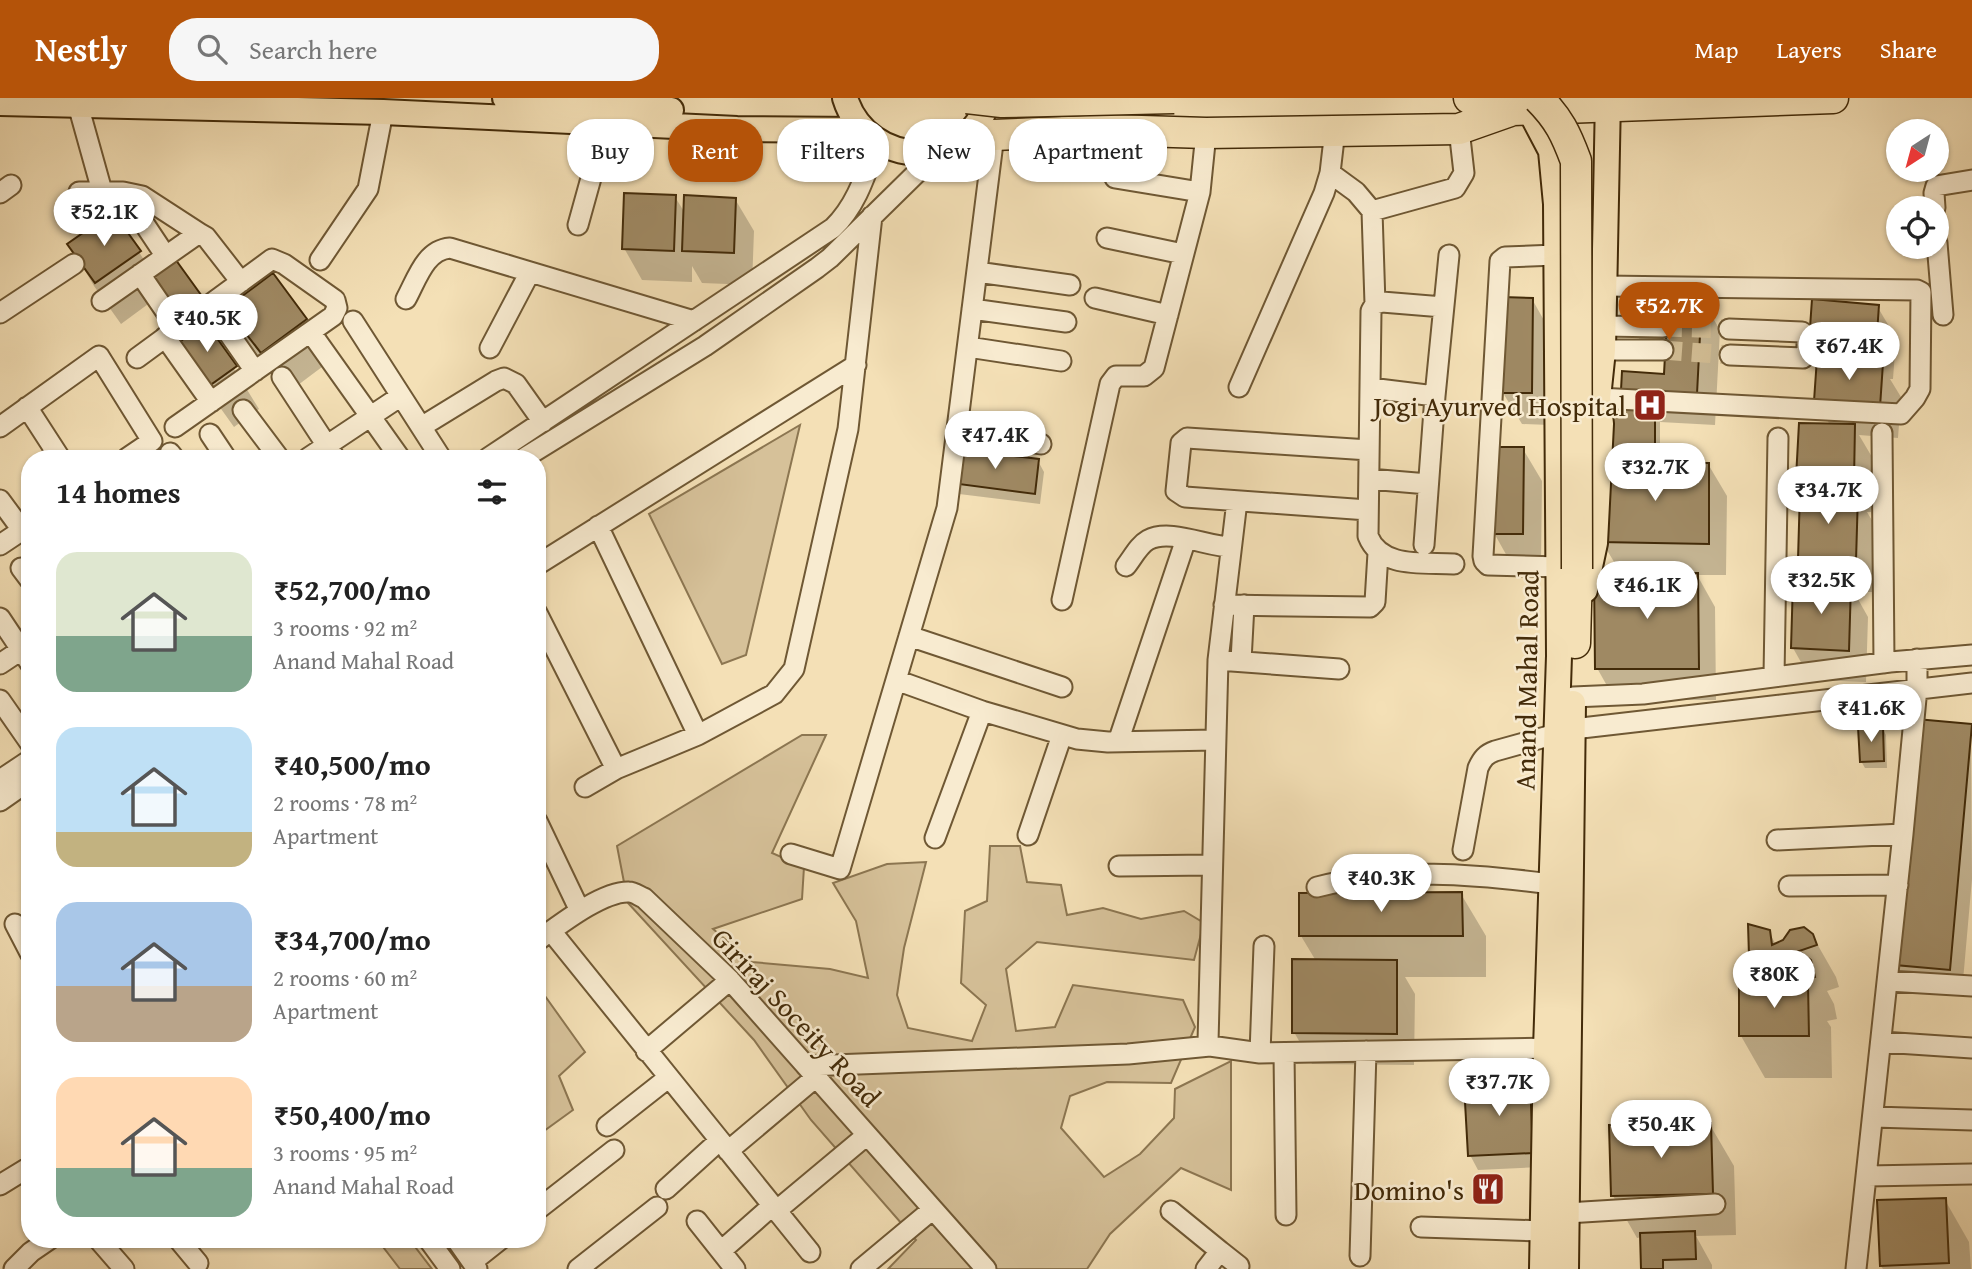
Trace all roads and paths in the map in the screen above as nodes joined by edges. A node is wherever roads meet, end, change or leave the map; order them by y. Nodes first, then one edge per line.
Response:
1 (505, 98) edge
2 (845, 98) edge
3 (967, 98) edge
4 (988, 98) edge
5 (1174, 98) edge
6 (1469, 98) edge
7 (1833, 98) edge
8 (0, 103) edge
9 (1608, 103) edge
10 (1527, 104) edge
11 (78, 105) junction
12 (383, 113) junction
13 (720, 119) edge
14 (855, 119) edge
15 (979, 119) edge
16 (567, 122) edge
17 (1459, 129) junction
18 (1335, 130) junction
19 (1206, 133) junction
20 (995, 135) edge
21 (1330, 173) junction
22 (1972, 180) edge
23 (590, 182) edge
24 (859, 182) edge
25 (909, 182) edge
26 (988, 182) edge
27 (1139, 182) edge
28 (102, 191) junction
29 (79, 192) dead end
30 (123, 192) junction
31 (1200, 192) junction
32 (1934, 196) edge
33 (1372, 211) junction
34 (872, 216) junction
35 (578, 225) dead end
36 (200, 233) junction
37 (1107, 238) dead end
38 (1183, 254) junction
39 (165, 255) junction
40 (1449, 255) dead end
41 (1556, 256) junction
42 (1938, 259) edge
43 (320, 260) dead end
44 (74, 264) dead end
45 (530, 272) junction
46 (977, 272) junction
47 (140, 274) junction
48 (241, 282) junction
49 (1070, 285) dead end
50 (1604, 286) junction
51 (1095, 298) dead end
52 (407, 299) dead end
53 (102, 301) dead end
54 (1375, 304) junction
55 (209, 305) junction
56 (1443, 307) junction
57 (972, 309) junction
58 (0, 313) edge
59 (1943, 314) dead end
60 (1168, 315) junction
61 (353, 321) dead end
62 (694, 321) junction
63 (1066, 322) dead end
64 (1663, 327) tunnel mouth
65 (1729, 329) tunnel mouth
66 (171, 333) junction
67 (314, 337) dead end
68 (1603, 338) junction
69 (968, 347) junction
70 (490, 348) dead end
71 (1663, 350) tunnel mouth
72 (1730, 355) tunnel mouth
73 (137, 358) dead end
74 (1061, 361) dead end
75 (856, 365) junction
76 (255, 371) junction
77 (282, 377) dead end
78 (1239, 387) dead end
79 (1370, 388) junction
80 (401, 396) junction
81 (1435, 396) junction
82 (1598, 398) junction
83 (211, 402) junction
84 (27, 407) junction
85 (243, 410) dead end
86 (370, 417) junction
87 (543, 422) junction
88 (0, 427) edge
89 (175, 427) dead end
90 (421, 427) junction
91 (957, 431) junction
92 (211, 433) dead end
93 (1882, 433) dead end
94 (1778, 438) dead end
95 (1041, 444) dead end
96 (55, 450) edge
97 (140, 450) edge
98 (221, 450) edge
99 (273, 450) edge
100 (330, 450) edge
101 (333, 450) edge
102 (394, 450) edge
103 (436, 450) edge
104 (500, 450) edge
105 (537, 450) edge
106 (1369, 450) junction
107 (1369, 479) junction
108 (1428, 484) junction
109 (0, 500) edge
110 (1237, 501) junction
111 (1368, 510) junction
112 (21, 523) edge
113 (598, 526) junction
114 (21, 531) edge
115 (1186, 539) junction
116 (0, 545) edge
117 (1424, 545) dead end
118 (1231, 547) junction
119 (1378, 553) junction
120 (546, 559) edge
121 (1454, 564) dead end
122 (1126, 566) dead end
123 (1568, 568) junction
124 (1062, 600) dead end
125 (1234, 605) junction
126 (0, 618) edge
127 (546, 631) edge
128 (909, 636) junction
129 (1575, 643) junction
130 (21, 644) edge
131 (21, 655) edge
132 (1972, 655) edge
133 (1917, 659) junction
134 (1218, 660) junction
135 (1241, 662) junction
136 (1884, 663) junction
137 (0, 664) edge
138 (1339, 669) dead end
139 (1774, 676) junction
140 (896, 680) junction
141 (1972, 683) edge
142 (1062, 687) dead end
143 (1917, 688) junction
144 (0, 700) edge
145 (982, 711) junction
146 (1569, 719) junction
147 (21, 730) edge
148 (698, 735) junction
149 (1062, 735) junction
150 (1215, 740) junction
151 (1118, 742) junction
152 (21, 766) edge
153 (616, 769) junction
154 (0, 780) edge
155 (21, 786) edge
156 (585, 786) dead end
157 (0, 801) edge
158 (1903, 834) junction
159 (1028, 835) dead end
160 (935, 838) dead end
161 (546, 840) edge
162 (1777, 840) dead end
163 (1463, 850) dead end
164 (790, 854) dead end
165 (1212, 865) junction
166 (1119, 866) dead end
167 (1551, 884) junction
168 (1898, 885) junction
169 (1789, 886) dead end
170 (1317, 887) dead end
171 (580, 911) junction
172 (15, 924) dead end
173 (546, 935) edge
174 (21, 936) edge
175 (546, 938) edge
176 (1264, 946) dead end
177 (730, 980) junction
178 (1888, 981) junction
179 (1972, 986) edge
180 (1882, 1042) junction
181 (1210, 1046) junction
182 (1972, 1048) edge
183 (1557, 1049) junction
184 (1366, 1051) junction
185 (646, 1052) junction
186 (1260, 1053) junction
187 (1284, 1053) junction
188 (811, 1072) junction
189 (668, 1078) junction
190 (1874, 1117) junction
191 (1972, 1120) edge
192 (607, 1126) dead end
193 (867, 1135) junction
194 (723, 1146) junction
195 (614, 1150) dead end
196 (21, 1172) edge
197 (1972, 1174) edge
198 (1868, 1176) junction
199 (0, 1185) edge
200 (666, 1189) dead end
201 (546, 1203) edge
202 (1715, 1204) dead end
203 (657, 1207) dead end
204 (774, 1208) junction
205 (933, 1209) junction
206 (1171, 1211) dead end
207 (1567, 1213) junction
208 (1286, 1216) dead end
209 (697, 1221) dead end
210 (1421, 1227) dead end
211 (1543, 1231) junction
212 (37, 1248) edge
213 (106, 1248) edge
214 (186, 1248) edge
215 (435, 1248) edge
216 (463, 1248) edge
217 (492, 1248) edge
218 (721, 1251) junction
219 (1220, 1251) junction
220 (810, 1252) dead end
221 (1360, 1256) dead end
222 (198, 1263) dead end
223 (475, 1265) edge
224 (1240, 1266) dead end
225 (14, 1269) edge
226 (124, 1269) edge
227 (450, 1269) edge
228 (579, 1269) edge
229 (735, 1269) edge
230 (861, 1269) edge
231 (986, 1269) edge
232 (1206, 1269) edge
233 (1542, 1269) edge
234 (1566, 1269) edge
235 (1856, 1269) edge

1 - 13 main road
2 - 14 main road
3 - 5 highway, bridge
4 - 15 main road
6 - 10 highway
7 - 9 highway
8 - 11 main road
9 - 10 highway
9 - 50 main road, Anand Mahal Road
10 - 17 highway
10 - 41 main road, Anand Mahal Road
10 - 123 highway, bridge
11 - 12 main road
11 - 28 street
12 - 16 main road
12 - 43 street
17 - 18 highway
17 - 33 street
18 - 19 highway
18 - 21 street
19 - 20 highway
19 - 31 street
21 - 33 street
21 - 78 street
22 - 32 street
23 - 35 street
24 - 62 street
25 - 34 street
26 - 46 street
27 - 31 street
28 - 29 street
28 - 30 street
30 - 36 street
30 - 39 street
31 - 38 street
33 - 54 street
34 - 75 street
34 - 105 street
36 - 39 street
36 - 48 street
37 - 38 street
38 - 60 street
39 - 47 street
40 - 56 street
41 - 123 main road, Anand Mahal Road
41 - 123 street
42 - 59 street
44 - 58 street
45 - 52 street
45 - 62 street
45 - 70 street
46 - 49 street
46 - 57 street
47 - 53 street
47 - 66 street
48 - 55 street
48 - 76 street
50 - 68 main road, Anand Mahal Road
50 - 82 street
51 - 60 street
54 - 56 street
54 - 79 street
55 - 66 street
55 - 76 street
56 - 81 street
57 - 63 street
57 - 69 street
60 - 124 street
61 - 80 street
62 - 87 street
64 - 68 street
65 - 72 street
66 - 73 street
66 - 83 street
67 - 86 street
68 - 71 street
68 - 82 main road, Anand Mahal Road
69 - 74 street
69 - 91 street
75 - 113 street
75 - 148 street
76 - 83 street
77 - 100 street
79 - 81 street
79 - 106 street
80 - 86 street
80 - 90 street
81 - 108 street
82 - 129 main road, Anand Mahal Road
83 - 89 street
84 - 88 street
84 - 96 street
84 - 97 street
85 - 99 street
86 - 101 street
86 - 102 street
87 - 90 street
87 - 104 street
90 - 103 street
91 - 95 street
91 - 128 street
92 - 98 street
93 - 136 street
94 - 139 street
106 - 107 street
106 - 110 street
107 - 108 street
107 - 111 street
108 - 117 street
109 - 112 street
110 - 111 street
110 - 118 street
111 - 119 street
113 - 120 street
113 - 148 street
114 - 116 street
115 - 118 street
115 - 122 street
115 - 151 street
118 - 125 street
119 - 121 street
119 - 125 street
123 - 129 highway
123 - 146 main road, Anand Mahal Road
125 - 134 street
125 - 135 street
126 - 130 street
127 - 153 street
128 - 140 street
128 - 142 street
129 - 146 main road, Anand Mahal Road
131 - 137 street
132 - 133 street
133 - 136 street
133 - 143 street
134 - 135 street
134 - 150 street
135 - 138 street
136 - 139 street
139 - 146 street
140 - 145 street
140 - 164 street
141 - 143 street
143 - 146 street
143 - 158 street
144 - 147 street
145 - 149 street
145 - 160 street
146 - 163 street
146 - 167 main road, Anand Mahal Road
146 - 183 main road, Anand Mahal Road
148 - 153 street
149 - 151 street
149 - 159 street
150 - 151 street
150 - 165 street
152 - 154 street
153 - 156 street
155 - 157 street
158 - 162 street
158 - 168 street
161 - 171 street
165 - 166 street
165 - 181 street
167 - 170 street
167 - 183 main road, Anand Mahal Road
168 - 169 street
168 - 178 street
171 - 173 street, Giriraj Soceity Road
171 - 177 street, Giriraj Soceity Road
172 - 174 street
175 - 185 street
176 - 186 street
177 - 185 street
177 - 188 street, Giriraj Soceity Road
178 - 179 street
178 - 180 street
180 - 182 street
180 - 190 street
181 - 186 street
181 - 188 street
183 - 184 street
183 - 207 main road, Anand Mahal Road
183 - 211 main road, Anand Mahal Road
184 - 187 street
184 - 221 street
185 - 189 street
186 - 187 street
187 - 208 street
188 - 193 street, Giriraj Soceity Road
188 - 194 street
189 - 192 street
189 - 194 street
190 - 191 street
190 - 198 street
193 - 204 street
193 - 205 street, Giriraj Soceity Road
194 - 200 street
194 - 204 street
195 - 201 street
196 - 199 street
197 - 198 street
198 - 235 street
202 - 207 street
203 - 228 street
204 - 218 street
204 - 220 street
205 - 230 street
205 - 231 street, Giriraj Soceity Road
206 - 219 street
207 - 234 main road, Anand Mahal Road
209 - 218 street
210 - 211 street
211 - 233 main road, Anand Mahal Road
212 - 225 street
213 - 226 street
214 - 222 street
215 - 227 street
216 - 223 street
217 - 223 street
218 - 229 street
219 - 224 street
219 - 232 street

